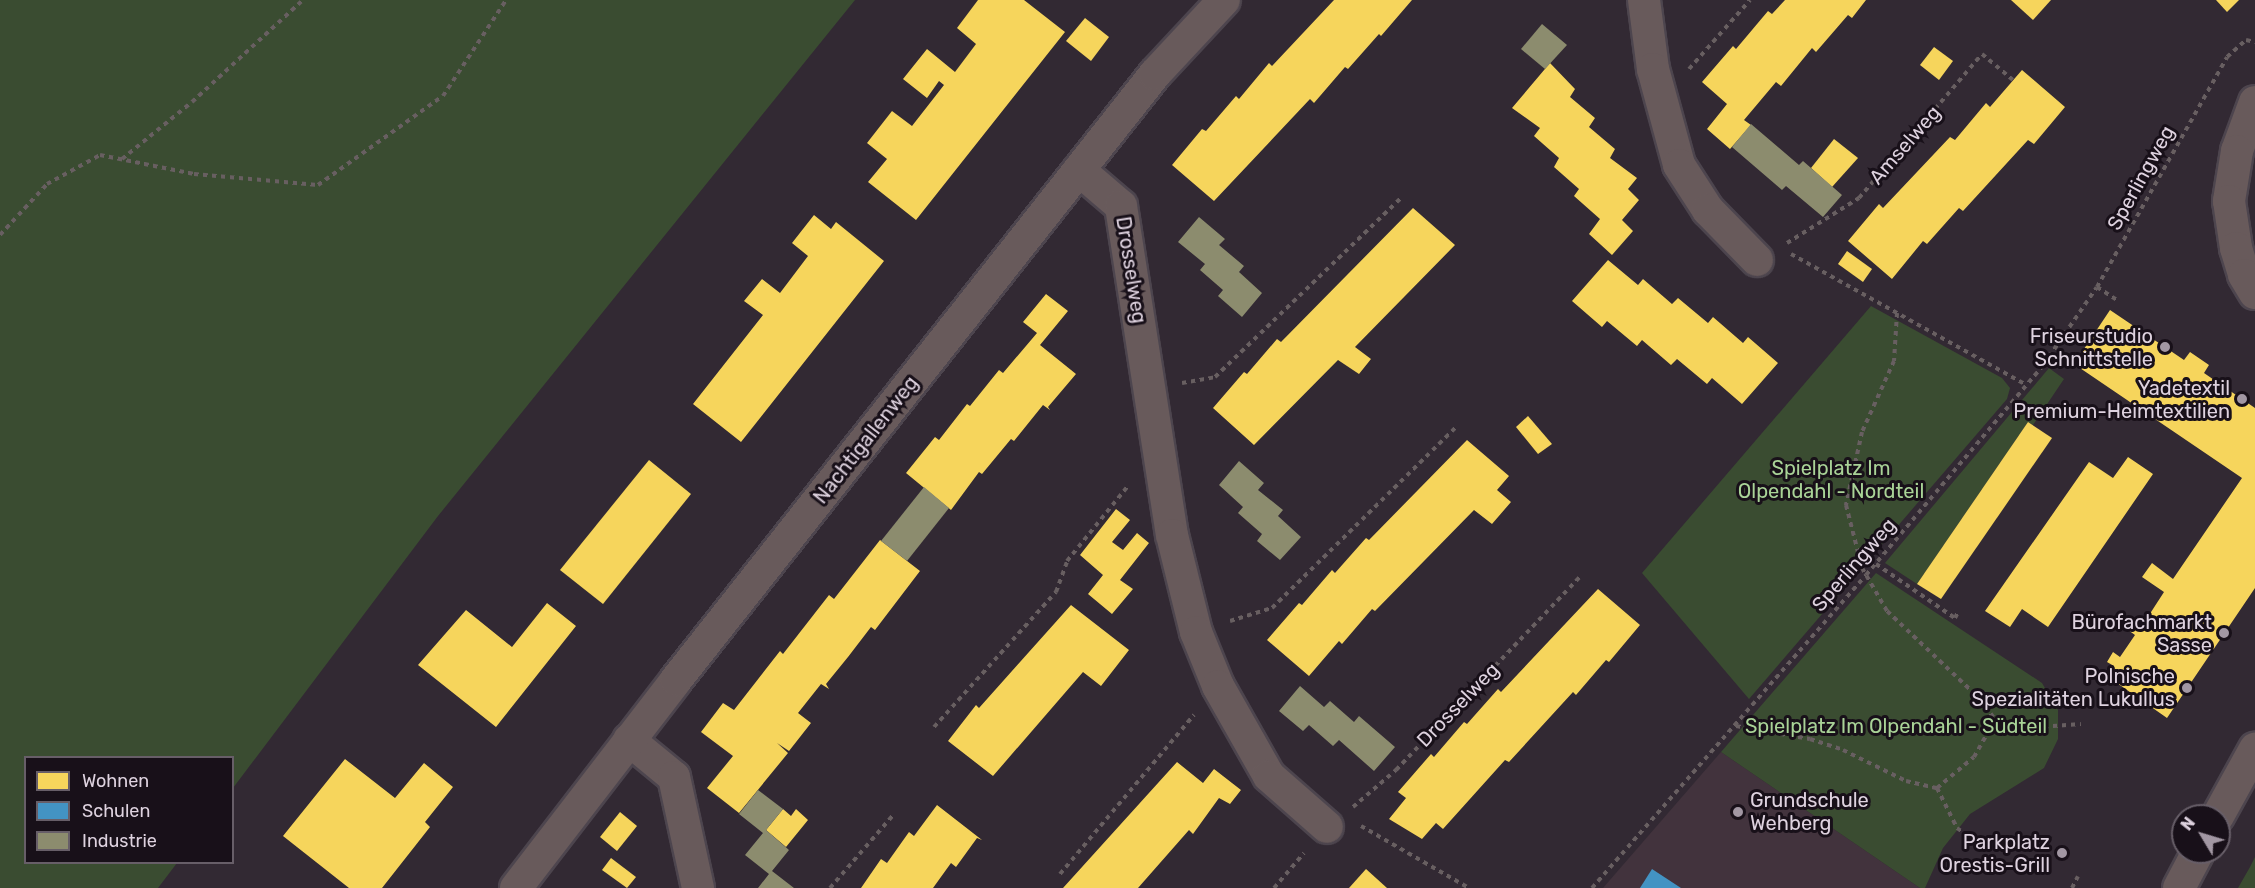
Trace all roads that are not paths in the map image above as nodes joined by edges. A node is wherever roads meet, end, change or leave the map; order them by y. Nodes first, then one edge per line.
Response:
1 (1224, 0) edge
2 (1644, 0) edge
3 (2255, 102) edge
4 (1079, 170) junction
5 (1757, 260) dead end
6 (2255, 293) edge
7 (629, 740) junction
8 (2255, 749) edge
9 (2225, 804) edge
10 (1327, 827) road end
11 (2192, 864) edge
12 (516, 888) edge
13 (698, 888) edge
14 (2179, 888) edge

1 - 4 street, Nachtigallenweg
2 - 5 street
3 - 6 street
4 - 7 street, Nachtigallenweg
4 - 10 street, Drosselweg
7 - 12 street, Nachtigallenweg
7 - 13 street
8 - 9 street
11 - 14 street

